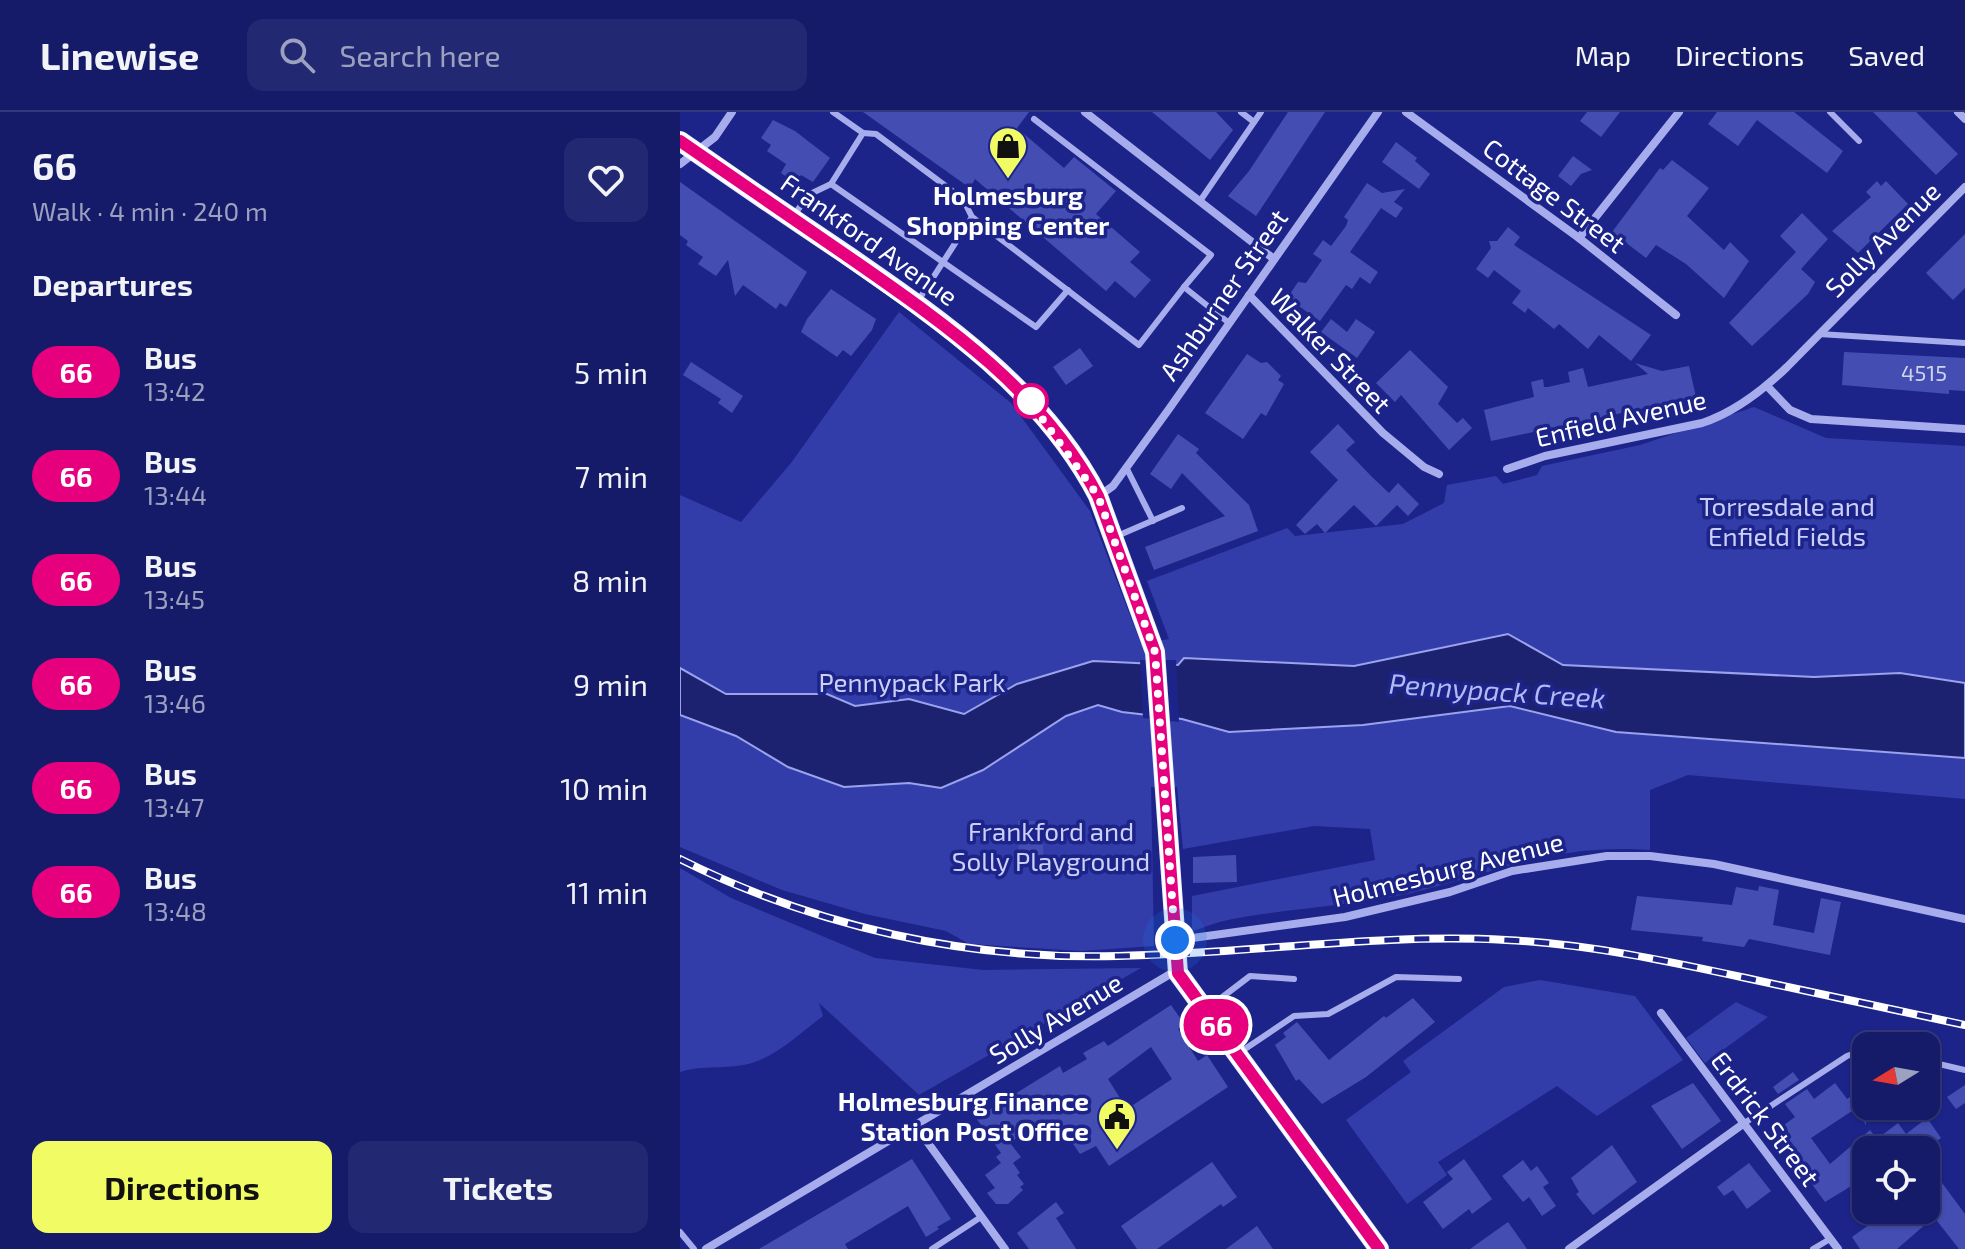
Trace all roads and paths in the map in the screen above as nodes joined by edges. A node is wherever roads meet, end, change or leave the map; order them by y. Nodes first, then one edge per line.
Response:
1 (833, 112) edge
2 (849, 112) edge
3 (1085, 112) edge
4 (1241, 112) edge
5 (1261, 112) edge
6 (1378, 112) edge
7 (1406, 112) edge
8 (1679, 112) edge
9 (1830, 112) edge
10 (1958, 112) edge
11 (727, 114) edge
12 (1034, 119) dead end
13 (1965, 119) edge
14 (844, 120) junction
15 (1254, 122) junction
16 (863, 133) junction
17 (1859, 141) dead end
18 (685, 152) edge
19 (831, 184) junction
20 (1965, 187) edge
21 (1200, 201) junction
22 (972, 217) junction
23 (792, 218) junction
24 (1579, 238) junction
25 (1274, 259) junction
26 (944, 260) junction
27 (1184, 287) junction
28 (1068, 290) junction
29 (1249, 295) junction
30 (917, 303) junction
31 (1676, 315) dead end
32 (1229, 323) junction
33 (1819, 334) junction
34 (1965, 343) edge
35 (1767, 386) junction
36 (1965, 429) edge
37 (1126, 467) junction
38 (1507, 469) dead end
39 (1439, 474) dead end
40 (1098, 496) junction
41 (1182, 508) dead end
42 (1153, 521) junction
43 (1113, 537) junction
44 (1965, 919) edge
45 (1175, 940) junction
46 (1178, 970) junction
47 (1294, 979) dead end
48 (1459, 979) dead end
49 (1205, 1010) junction
50 (1661, 1013) dead end
51 (1237, 1054) junction
52 (1852, 1054) edge
53 (1940, 1064) edge
54 (1965, 1070) edge
55 (1743, 1124) junction
56 (915, 1125) junction
57 (981, 1217) junction
58 (680, 1232) edge
59 (1830, 1239) junction
60 (694, 1249) edge
61 (706, 1249) edge
62 (932, 1249) edge
63 (1005, 1249) edge
64 (1379, 1249) edge
65 (1569, 1249) edge
66 (1813, 1249) edge
67 (1838, 1249) edge

1 - 14 lane
2 - 14 lane
3 - 21 street, Walker Street
4 - 15 lane
5 - 15 lane
6 - 25 street, Ashburner Street
7 - 24 street, Cottage Street
8 - 24 street
9 - 17 lane
10 - 13 street
11 - 18 street
12 - 27 lane
14 - 16 lane
15 - 21 lane
16 - 19 lane
16 - 22 lane
18 - 23 main road, Frankford Avenue
19 - 23 lane
19 - 26 lane
20 - 33 street, Solly Avenue
21 - 25 street, Walker Street
22 - 26 lane
22 - 28 lane
23 - 30 main road, Frankford Avenue
24 - 31 street, Cottage Street
25 - 29 street, Ashburner Street
26 - 28 lane
26 - 30 lane
27 - 28 lane
27 - 32 lane
29 - 32 street, Ashburner Street
29 - 39 street, Walker Street
30 - 40 main road, Frankford Avenue
32 - 37 street, Ashburner Street
33 - 34 lane
33 - 35 street
35 - 36 street
35 - 38 street, Enfield Avenue
37 - 40 street, Ashburner Street
37 - 42 lane
40 - 43 main road, Frankford Avenue
41 - 42 lane
42 - 43 lane
43 - 45 main road, Frankford Avenue
44 - 45 street, Holmesburg Avenue
45 - 46 main road, Frankford Avenue
46 - 49 main road, Frankford Avenue
46 - 56 street, Solly Avenue
47 - 49 lane
48 - 51 lane
49 - 51 main road, Frankford Avenue
50 - 55 street, Erdrick Street
51 - 64 main road, Frankford Avenue
52 - 55 lane
53 - 54 lane
55 - 59 street, Erdrick Street
55 - 65 street
56 - 57 street
56 - 61 street, Solly Avenue
57 - 62 lane
57 - 63 street
58 - 60 lane
59 - 66 lane
59 - 67 street, Erdrick Street

